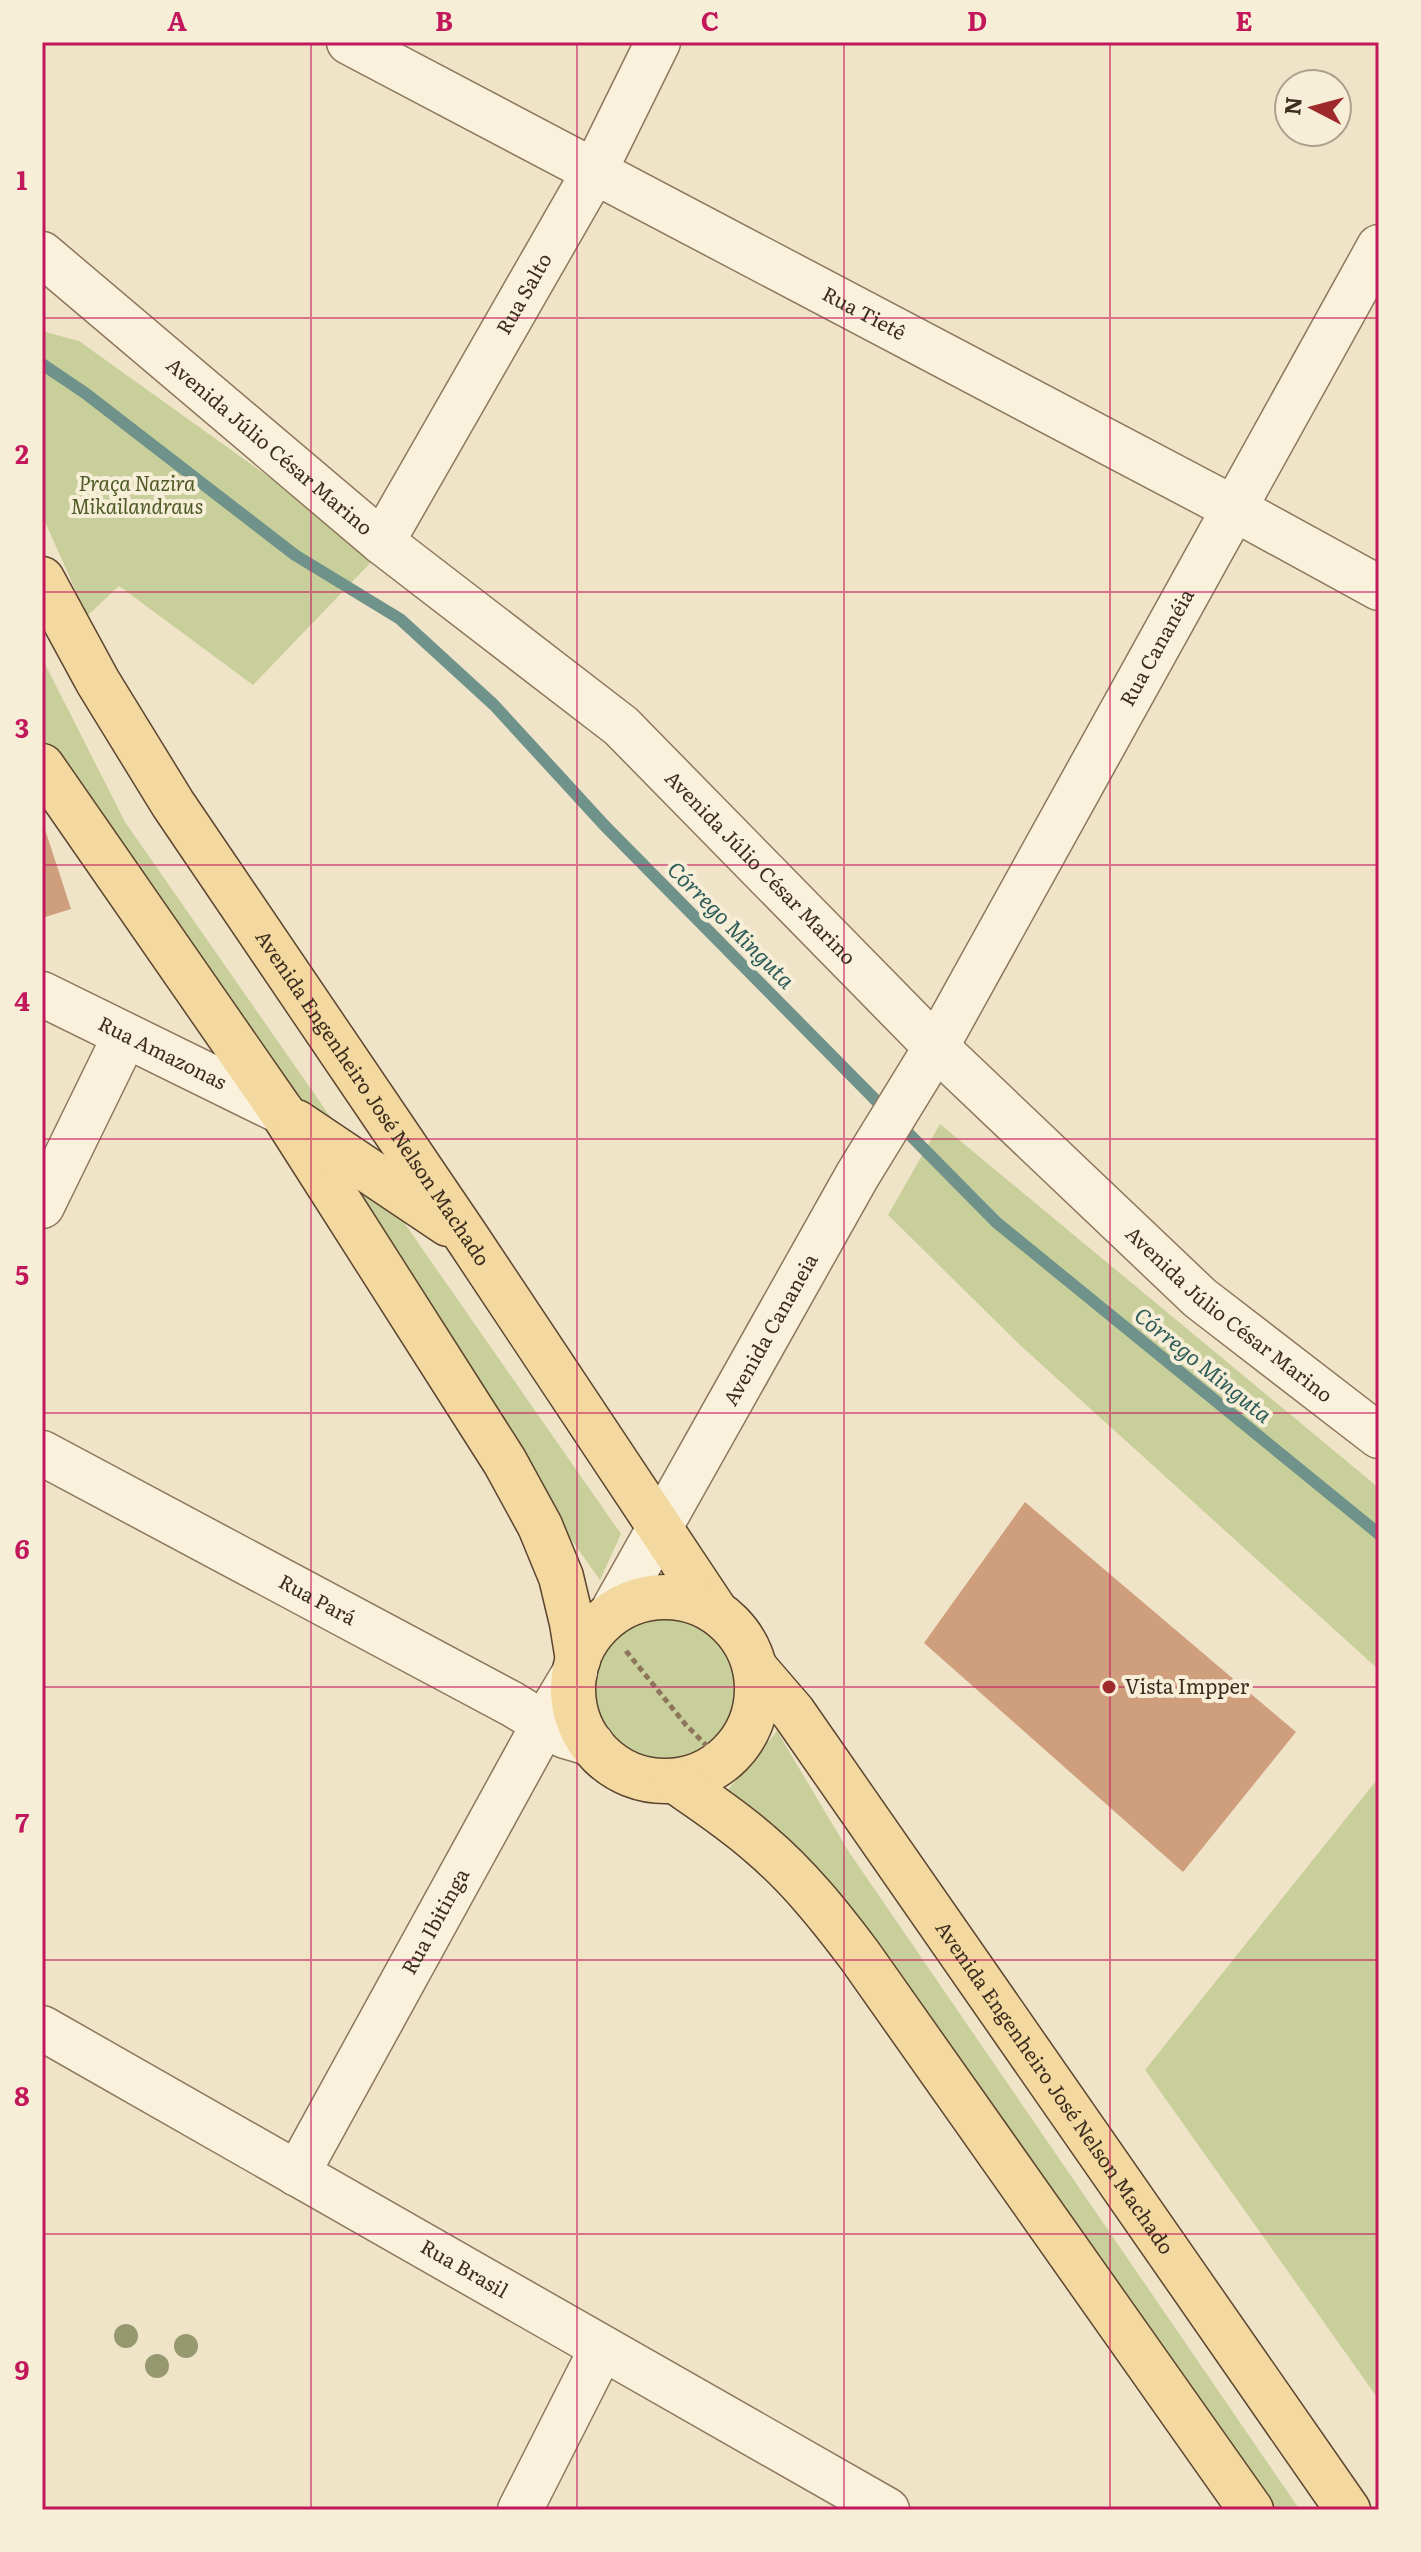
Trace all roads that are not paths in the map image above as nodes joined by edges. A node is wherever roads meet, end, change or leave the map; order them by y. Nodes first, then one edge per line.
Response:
1 (349, 42) edge
2 (658, 42) edge
3 (594, 172) junction
4 (1379, 247) edge
5 (42, 254) edge
6 (42, 290) edge
7 (122, 324) junction
8 (1233, 508) junction
9 (382, 542) junction
10 (42, 579) edge
11 (1379, 588) edge
12 (42, 766) edge
13 (42, 994) edge
14 (125, 1036) junction
15 (936, 1047) junction
16 (282, 1112) junction
17 (42, 1206) edge
18 (466, 1236) junction
19 (1379, 1436) edge
20 (42, 1453) edge
21 (659, 1527) junction
22 (716, 1612) junction
23 (608, 1618) junction
24 (576, 1666) junction
25 (755, 1668) junction
26 (544, 1724) junction
27 (592, 1744) junction
28 (675, 1781) junction
29 (42, 2028) edge
30 (297, 2174) junction
31 (602, 2348) junction
32 (520, 2510) edge
33 (887, 2510) edge
34 (1251, 2510) edge
35 (1348, 2510) edge

1 - 3 street, Rua Tietê
2 - 3 street, Rua Salto
3 - 8 street, Rua Tietê
3 - 9 street, Rua Salto
4 - 8 street, Rua Cananéia
5 - 7 street, Avenida Júlio César Marino
6 - 7 street, Avenida Júlio César Marino
7 - 9 street, Avenida Júlio César Marino
8 - 11 street, Rua Tietê
8 - 15 street, Rua Cananéia
9 - 15 street, Avenida Júlio César Marino
10 - 18 main road, Avenida Engenheiro José Nelson Machado
12 - 16 main road
13 - 14 street, Rua Amazonas
14 - 16 street, Rua Amazonas
14 - 17 street
15 - 19 street, Avenida Júlio César Marino
15 - 21 street, Avenida Cananeia
16 - 18 main road
16 - 24 main road
18 - 21 main road, Avenida Engenheiro José Nelson Machado
20 - 26 street, Rua Pará
21 - 22 main road, Avenida Engenheiro José Nelson Machado
21 - 23 street, Avenida Cananeia
22 - 23 main road
22 - 25 main road, Avenida Engenheiro José Nelson Machado
23 - 24 main road
24 - 26 street, Rua Ibitinga
24 - 27 main road
25 - 28 main road
25 - 35 main road, Avenida Engenheiro José Nelson Machado
26 - 27 street, Rua Pará
26 - 30 street, Rua Ibitinga
27 - 28 main road
28 - 34 main road
29 - 30 street, Rua Brasil
30 - 31 street, Rua Brasil
31 - 32 street
31 - 33 street, Rua Brasil

